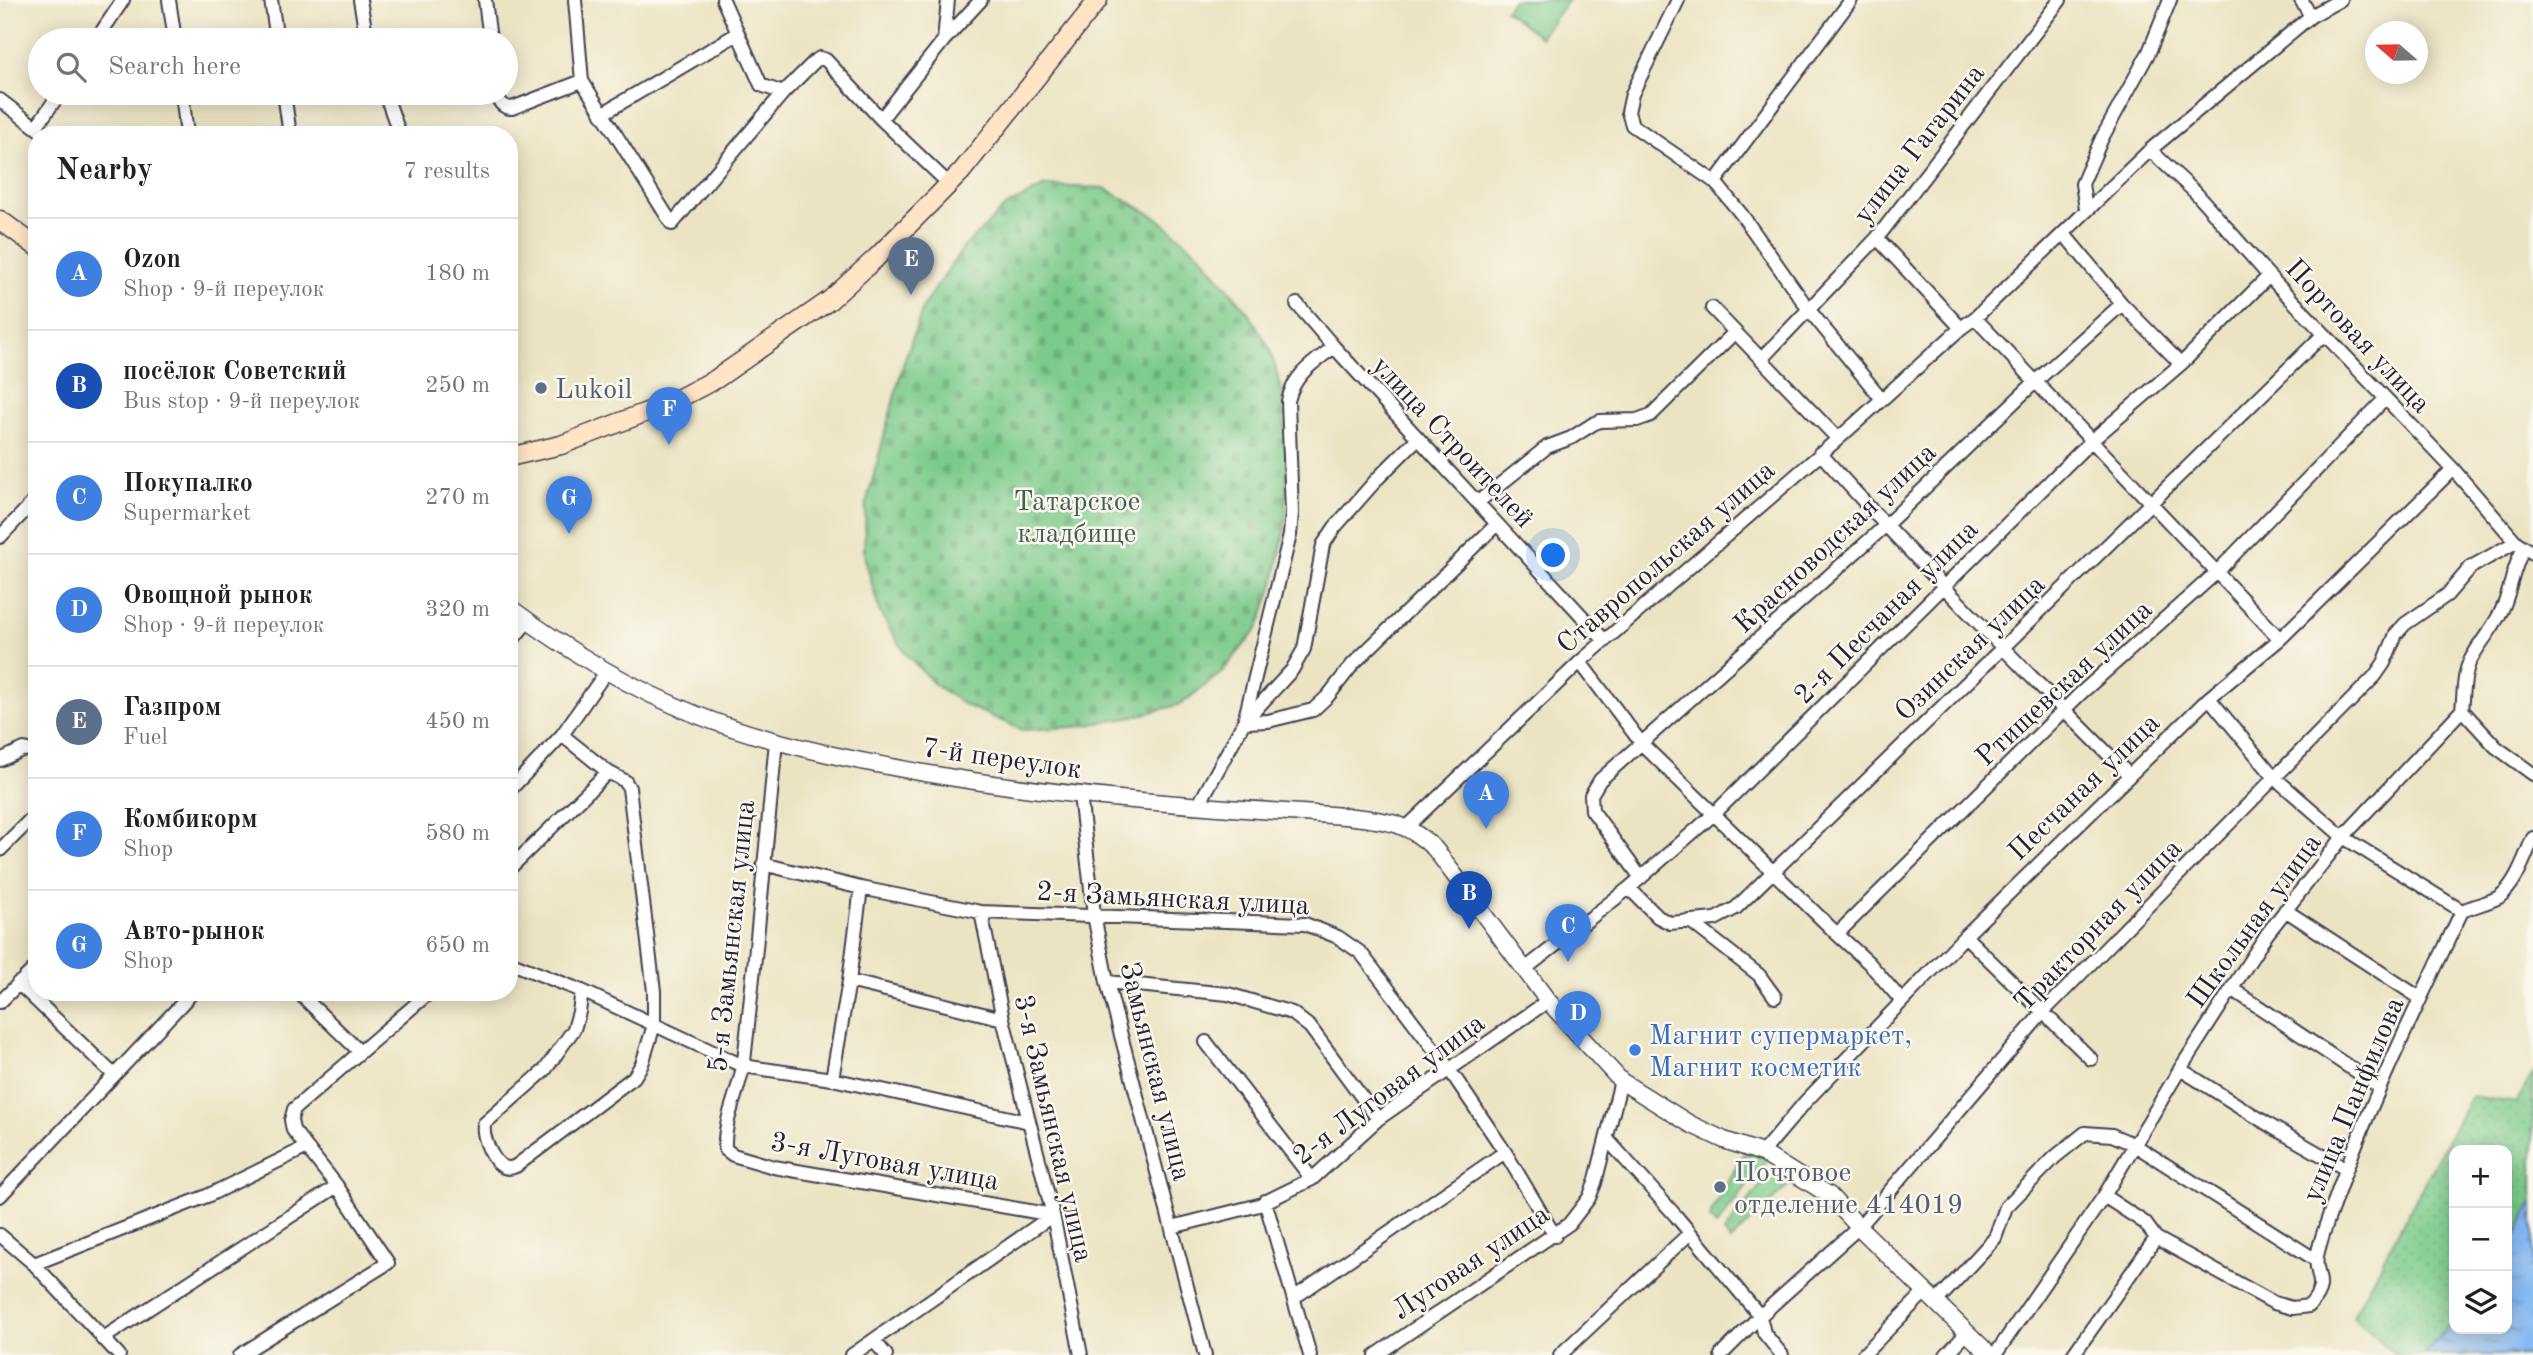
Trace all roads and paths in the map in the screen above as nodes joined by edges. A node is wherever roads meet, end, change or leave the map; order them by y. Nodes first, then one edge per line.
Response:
1 (123, 0) edge
2 (169, 0) edge
3 (271, 0) edge
4 (360, 0) edge
5 (485, 0) edge
6 (575, 0) edge
7 (723, 0) edge
8 (948, 0) edge
9 (981, 0) edge
10 (1098, 0) edge
11 (1678, 0) edge
12 (1851, 0) edge
13 (2060, 0) edge
14 (2170, 0) edge
15 (2301, 0) edge
16 (2340, 0) edge
17 (2311, 16) junction
18 (104, 28) edge
19 (172, 28) edge
20 (275, 28) edge
21 (365, 28) edge
22 (488, 28) edge
23 (737, 34) junction
24 (944, 40) junction
25 (582, 82) junction
26 (783, 93) junction
27 (0, 100) edge
28 (54, 105) edge
29 (183, 105) edge
30 (286, 105) edge
31 (389, 105) edge
32 (502, 105) edge
33 (602, 114) junction
34 (881, 119) junction
35 (34, 126) edge
36 (44, 126) edge
37 (186, 126) edge
38 (289, 126) edge
39 (397, 126) edge
40 (2150, 150) junction
41 (1715, 182) junction
42 (949, 184) junction
43 (2086, 209) junction
44 (0, 220) edge
45 (2064, 234) junction
46 (1877, 238) junction
47 (28, 240) edge
48 (2269, 276) junction
49 (1297, 304) dead end
50 (2122, 304) junction
51 (1712, 308) dead end
52 (1809, 310) junction
53 (1975, 318) junction
54 (1961, 327) junction
55 (1734, 333) junction
56 (2325, 334) junction
57 (1334, 347) junction
58 (1762, 358) junction
59 (2181, 364) junction
60 (2036, 381) junction
61 (1881, 398) junction
62 (2385, 399) junction
63 (1418, 438) junction
64 (1838, 439) junction
65 (2090, 442) junction
66 (1820, 453) junction
67 (518, 455) edge
68 (2453, 469) junction
69 (1478, 502) junction
70 (2152, 504) junction
71 (28, 507) edge
72 (1497, 524) junction
73 (1885, 526) junction
74 (0, 537) edge
75 (2524, 548) edge
76 (2216, 573) junction
77 (1945, 587) junction
78 (518, 614) edge
79 (528, 621) junction
80 (518, 633) edge
81 (2280, 639) junction
82 (1605, 641) junction
83 (2001, 648) junction
84 (1580, 662) junction
85 (606, 671) junction
86 (2209, 698) junction
87 (2462, 710) junction
88 (2064, 711) junction
89 (1244, 722) junction
90 (562, 735) junction
91 (776, 741) junction
92 (1642, 744) junction
93 (28, 750) edge
94 (0, 760) edge
95 (608, 772) junction
96 (2129, 775) junction
97 (2533, 775) edge
98 (2274, 778) junction
99 (518, 781) edge
100 (1080, 795) junction
101 (1198, 806) junction
102 (1714, 814) junction
103 (28, 822) edge
104 (1407, 827) junction
105 (2343, 837) junction
106 (2533, 838) edge
107 (0, 850) edge
108 (518, 860) edge
109 (763, 864) junction
110 (1771, 872) junction
111 (1641, 878) junction
112 (861, 888) junction
113 (1629, 888) junction
114 (2285, 910) junction
115 (2462, 911) junction
116 (981, 912) junction
117 (1094, 915) junction
118 (1690, 921) junction
119 (1838, 934) junction
120 (1965, 936) junction
121 (518, 966) edge
122 (1525, 969) junction
123 (28, 971) edge
124 (849, 981) junction
125 (1107, 982) junction
126 (9, 985) edge
127 (2232, 989) junction
128 (582, 991) junction
129 (1775, 997) dead end
130 (2420, 998) junction
131 (1901, 1000) junction
132 (184, 1001) edge
133 (307, 1001) edge
134 (419, 1001) edge
135 (1548, 1001) junction
136 (0, 1002) edge
137 (2044, 1011) junction
138 (1003, 1019) junction
139 (654, 1025) junction
140 (1206, 1042) dead end
141 (359, 1051) junction
142 (2091, 1059) dead end
143 (743, 1066) junction
144 (1449, 1069) junction
145 (2180, 1069) junction
146 (114, 1075) junction
147 (832, 1079) junction
148 (1622, 1081) junction
149 (2379, 1087) junction
150 (1378, 1119) junction
151 (1029, 1122) junction
152 (726, 1136) joint
153 (1607, 1139) junction
154 (2133, 1144) junction
155 (304, 1148) junction
156 (1505, 1152) junction
157 (1762, 1153) junction
158 (2346, 1169) junction
159 (1312, 1179) junction
160 (337, 1186) junction
161 (0, 1196) edge
162 (2104, 1196) junction
163 (1265, 1201) junction
164 (1053, 1216) junction
165 (1172, 1227) junction
166 (1858, 1227) junction
167 (1690, 1233) junction
168 (0, 1235) edge
169 (1555, 1236) junction
170 (2156, 1238) junction
171 (2316, 1260) junction
172 (34, 1264) junction
173 (1295, 1297) junction
174 (1931, 1297) junction
175 (1760, 1316) junction
176 (1967, 1333) junction
177 (102, 1339) junction
178 (874, 1341) junction
179 (119, 1355) edge
180 (240, 1355) edge
181 (852, 1355) edge
182 (886, 1355) edge
183 (1081, 1355) edge
184 (1205, 1355) edge
185 (1310, 1355) edge
186 (1376, 1355) edge
187 (1560, 1355) edge
188 (1721, 1355) edge
189 (1782, 1355) edge
190 (1863, 1355) edge
191 (1946, 1355) edge
192 (1993, 1355) edge
193 (2073, 1355) edge

1 - 18 street
2 - 19 street
3 - 20 street
4 - 21 street
5 - 22 street
6 - 25 street
7 - 23 street
8 - 24 street
9 - 24 street
10 - 42 main road
11 - 41 street
12 - 41 street
13 - 46 street, улица Гагарина
14 - 43 street
15 - 17 street
16 - 17 street, Ставропольская улица
17 - 40 street, Ставропольская улица
23 - 26 street
23 - 33 street
24 - 34 street
25 - 32 street
25 - 33 street
26 - 33 street
26 - 34 street
27 - 35 street
28 - 36 street
29 - 37 street
30 - 38 street
31 - 39 street
34 - 42 street
40 - 43 street, Ставропольская улица
40 - 48 street, Портовая улица
41 - 52 street
42 - 67 main road
43 - 45 street, Ставропольская улица
44 - 47 main road
45 - 50 street
45 - 53 street, Ставропольская улица
46 - 52 street, улица Гагарина
46 - 54 street
48 - 56 street, Портовая улица
48 - 59 street, 2-я Песчаная улица
49 - 57 street, улица Строителей
50 - 59 street
50 - 60 street, Красноводская улица
51 - 55 street
52 - 58 street, улица Гагарина
52 - 61 street
53 - 54 street, Ставропольская улица
53 - 60 street
54 - 61 street, Ставропольская улица
55 - 58 street
55 - 69 street
56 - 62 street, Портовая улица
56 - 70 street, Озинская улица
57 - 63 street, улица Строителей
57 - 89 street
58 - 64 street
59 - 65 street, 2-я Песчаная улица
60 - 65 street
60 - 73 street, Красноводская улица
61 - 64 street, Ставропольская улица
62 - 68 street, Портовая улица
62 - 76 street, Ртищевская улица
63 - 69 street, улица Строителей
63 - 89 street
64 - 66 street, Ставропольская улица
65 - 70 street
65 - 77 street, 2-я Песчаная улица
66 - 73 street
66 - 82 street, Ставропольская улица
68 - 75 street, Портовая улица
68 - 81 street, Песчаная улица
69 - 72 street, улица Строителей
70 - 76 street
70 - 83 street, Озинская улица
71 - 74 street
72 - 82 street, улица Строителей
72 - 89 street
73 - 77 street
73 - 92 street, Красноводская улица
75 - 87 street
75 - 98 street, Тракторная улица
76 - 81 street
76 - 88 street, Ртищевская улица
77 - 83 street
77 - 102 street, 2-я Песчаная улица
78 - 79 street, 7-й переулок
79 - 80 street
79 - 85 street, 7-й переулок
81 - 86 street, Песчаная улица
82 - 84 street, Ставропольская улица
83 - 88 street
83 - 110 street, Озинская улица
84 - 92 street
84 - 104 street, Ставропольская улица
85 - 90 street
85 - 91 street, 7-й переулок
86 - 96 street, Песчаная улица
86 - 98 street
87 - 97 street
87 - 105 street, Школьная улица
88 - 96 street
88 - 119 street, Ртищевская улица
89 - 101 street
90 - 95 street
90 - 99 street
91 - 100 street, 7-й переулок
91 - 109 street, 5-я Замьянская улица
92 - 102 street
92 - 111 street, Красноводская улица
93 - 94 street
95 - 108 street
95 - 139 street
96 - 120 street, Песчаная улица
98 - 105 street
98 - 137 street, Тракторная улица
100 - 101 street, 7-й переулок
100 - 117 street, Замьянская улица
101 - 104 street, 7-й переулок
102 - 110 street
102 - 111 street, 2-я Песчаная улица
103 - 107 street
104 - 122 street
105 - 114 street, Школьная улица
105 - 115 street
106 - 115 street
109 - 112 street, 2-я Замьянская улица
109 - 143 street, 5-я Замьянская улица
110 - 118 street, Озинская улица
110 - 119 street
111 - 113 street, 2-я Песчаная улица
112 - 116 street, 2-я Замьянская улица
112 - 124 street
113 - 118 street, Озинская улица
113 - 122 street, 2-я Песчаная улица
114 - 127 street, Школьная улица
114 - 130 street
115 - 130 street, улица Панфилова
116 - 117 street, 2-я Замьянская улица
116 - 138 street, 3-я Замьянская улица
117 - 125 street, Замьянская улица
117 - 144 street, 2-я Замьянская улица
118 - 129 street
119 - 131 street
120 - 131 street, Песчаная улица
120 - 137 street
121 - 128 street
122 - 135 street
123 - 126 street
124 - 138 street
124 - 147 street
125 - 150 street
125 - 165 street, Замьянская улица
126 - 136 street
126 - 146 street
127 - 145 street, Школьная улица
127 - 149 street
128 - 139 street
128 - 139 street
130 - 149 street, улица Панфилова
131 - 157 street, Песчаная улица
132 - 146 street
133 - 141 street
134 - 141 street
135 - 144 street, 2-я Луговая улица
135 - 148 street
137 - 142 street
137 - 166 street, Тракторная улица
138 - 151 street, 3-я Замьянская улица
139 - 143 street
140 - 159 street
141 - 155 street
143 - 147 street
143 - 152 street, 5-я Замьянская улица
144 - 150 street, 2-я Луговая улица
144 - 156 street, 2-я Замьянская улица
145 - 154 street, Школьная улица
145 - 158 street
146 - 161 street
147 - 151 street
148 - 153 street, Луговая улица
148 - 157 street
149 - 158 street, улица Панфилова
150 - 159 street, 2-я Луговая улица
151 - 164 street, 3-я Замьянская улица
152 - 164 street, 3-я Луговая улица
153 - 167 street
153 - 169 street, Луговая улица
154 - 162 street, Школьная улица
154 - 171 street
154 - 174 street
155 - 160 street
155 - 172 street
156 - 169 street, 2-я Замьянская улица
156 - 173 street
157 - 166 street
158 - 171 street, улица Панфилова
159 - 163 street, 2-я Луговая улица
160 - 177 street
160 - 180 street
162 - 170 street
162 - 192 street, Школьная улица
163 - 165 street, 2-я Луговая улица
163 - 173 street
164 - 178 street
164 - 183 street, 3-я Замьянская улица
165 - 184 street, Замьянская улица
166 - 174 street
166 - 175 street, Тракторная улица
167 - 175 street
167 - 187 street
168 - 172 street
169 - 186 street, Луговая улица
170 - 171 street, улица Панфилова
170 - 193 street
172 - 177 street
173 - 185 street
174 - 176 street
174 - 190 street
175 - 188 street, Тракторная улица
175 - 189 street
176 - 191 street
176 - 192 street
177 - 179 street
178 - 181 street
178 - 182 street

